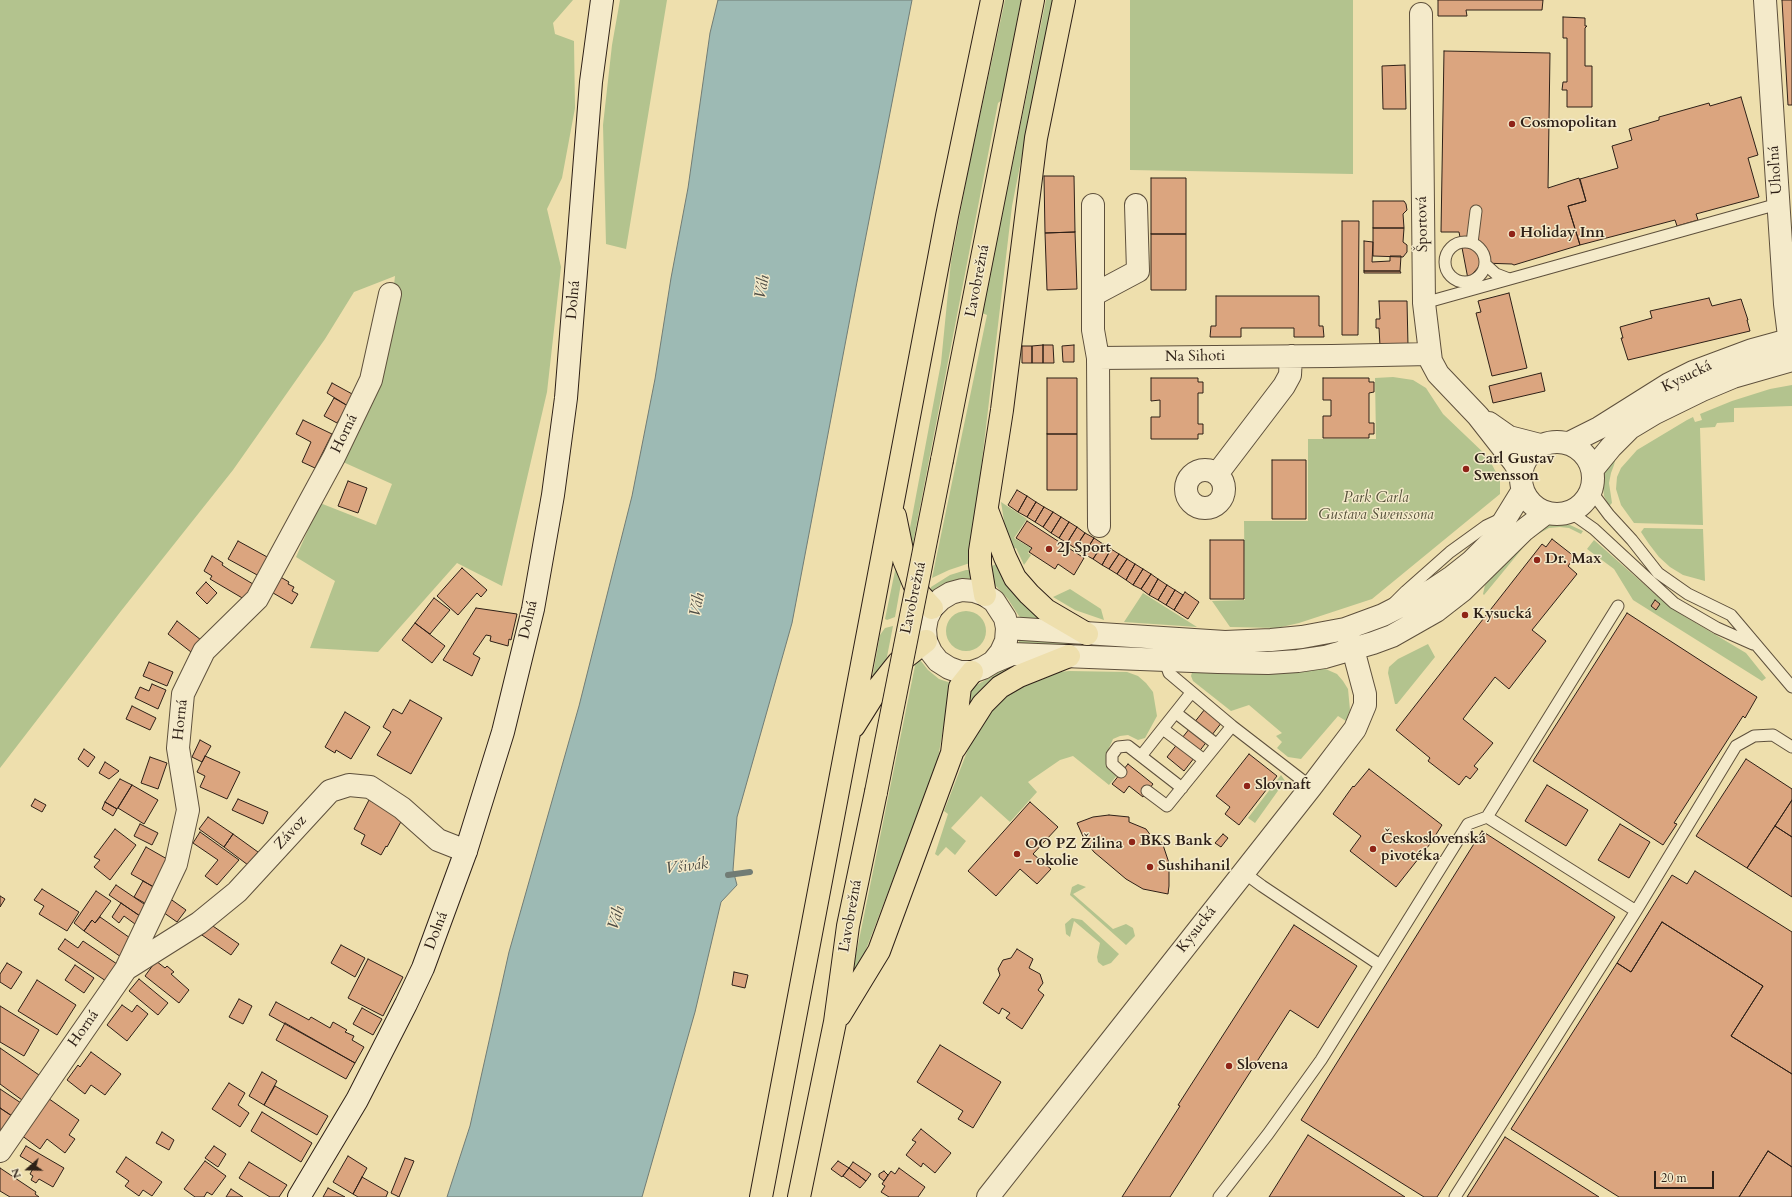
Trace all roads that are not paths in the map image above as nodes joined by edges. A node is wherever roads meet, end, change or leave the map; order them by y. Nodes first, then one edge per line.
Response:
1 (602, 0) edge
2 (992, 0) edge
3 (1033, 0) edge
4 (1064, 0) edge
5 (1764, 0) edge
6 (1421, 14) dead end
7 (1778, 204) junction
8 (1136, 205) dead end
9 (1093, 206) dead end
10 (1476, 210) dead end
11 (1472, 243) junction
12 (1447, 252) junction
13 (1485, 264) junction
14 (1423, 272) junction
15 (1509, 279) junction
16 (1457, 281) junction
17 (390, 294) dead end
18 (1093, 295) junction
19 (1433, 300) junction
20 (1791, 349) edge
21 (1430, 354) junction
22 (1292, 356) junction
23 (1098, 358) junction
24 (1478, 416) junction
25 (1569, 443) junction
26 (1540, 445) junction
27 (1593, 470) junction
28 (1217, 474) dead end
29 (1522, 482) junction
30 (1591, 492) junction
31 (893, 507) junction
32 (987, 509) junction
33 (1546, 512) junction
34 (1570, 512) junction
35 (1099, 526) dead end
36 (985, 595) junction
37 (1618, 606) dead end
38 (932, 608) junction
39 (1007, 628) junction
40 (1345, 629) junction
41 (1087, 634) junction
42 (1182, 638) junction
43 (926, 641) junction
44 (1755, 644) junction
45 (1353, 649) junction
46 (1069, 656) junction
47 (1164, 659) junction
48 (993, 662) junction
49 (972, 672) junction
50 (1792, 687) edge
51 (1191, 693) junction
52 (1176, 713) junction
53 (1232, 726) junction
54 (1163, 729) junction
55 (847, 738) junction
56 (1216, 744) junction
57 (1792, 747) edge
58 (952, 753) junction
59 (1141, 756) junction
60 (1204, 760) junction
61 (1121, 772) dead end
62 (1311, 787) junction
63 (1182, 788) junction
64 (1147, 791) dead end
65 (1487, 817) junction
66 (466, 851) junction
67 (1243, 872) junction
68 (1636, 911) junction
69 (1380, 965) junction
70 (126, 969) junction
71 (835, 1022) junction
72 (0, 1151) edge
73 (299, 1197) edge
74 (761, 1197) edge
75 (800, 1197) edge
76 (988, 1197) edge
77 (1219, 1197) edge
78 (1455, 1197) edge

1 - 66 street, Dolná
2 - 31 main road
3 - 71 main road, Ľavobrežná, bridge
4 - 32 main road
5 - 7 street, Uhoľná
6 - 14 street, Športová
7 - 15 lane
7 - 20 street, Uhoľná
8 - 18 street
9 - 18 street
10 - 11 lane
11 - 12 lane
11 - 13 lane
12 - 14 lane
12 - 16 lane
13 - 15 lane
13 - 16 lane
14 - 19 street, Športová
15 - 19 lane
16 - 19 lane
17 - 70 street, Horná
18 - 23 street
19 - 21 street, Športová
20 - 25 street, Kysucká
20 - 27 street, Kysucká
21 - 22 street, Na Sihoti
21 - 24 street, Športová
22 - 23 street, Na Sihoti
22 - 28 street
23 - 35 street
24 - 26 street, Športová
24 - 29 street, Športová
25 - 26 street, Kysucká
25 - 27 street
26 - 29 street
27 - 30 street
29 - 33 street
29 - 40 street
30 - 34 street
30 - 44 lane
31 - 38 main road
31 - 55 main road
32 - 36 main road
32 - 41 main road
33 - 34 street
33 - 45 street
34 - 44 lane
36 - 38 street
36 - 39 street
37 - 65 lane
38 - 43 street
39 - 41 street
39 - 48 street
40 - 42 street
40 - 45 street, Kysucká
41 - 42 street
42 - 47 lane
43 - 49 street
43 - 55 main road
44 - 50 lane
45 - 47 street
45 - 62 street, Kysucká
46 - 47 street
46 - 48 street
46 - 58 main road
47 - 51 lane
48 - 49 street
49 - 58 main road
51 - 52 lane
51 - 53 lane
52 - 54 lane
52 - 56 lane
53 - 56 lane
53 - 62 lane
54 - 59 lane
54 - 60 lane
55 - 74 main road
56 - 60 lane
57 - 68 lane
58 - 71 main road
59 - 61 lane
59 - 63 lane
60 - 63 lane
62 - 67 street, Kysucká
63 - 64 lane
65 - 68 lane
65 - 69 lane
66 - 70 street, Závoz
66 - 73 street, Dolná
67 - 69 lane
67 - 76 street, Kysucká
68 - 78 lane
69 - 77 lane
70 - 72 street, Horná
71 - 75 main road, Ľavobrežná

